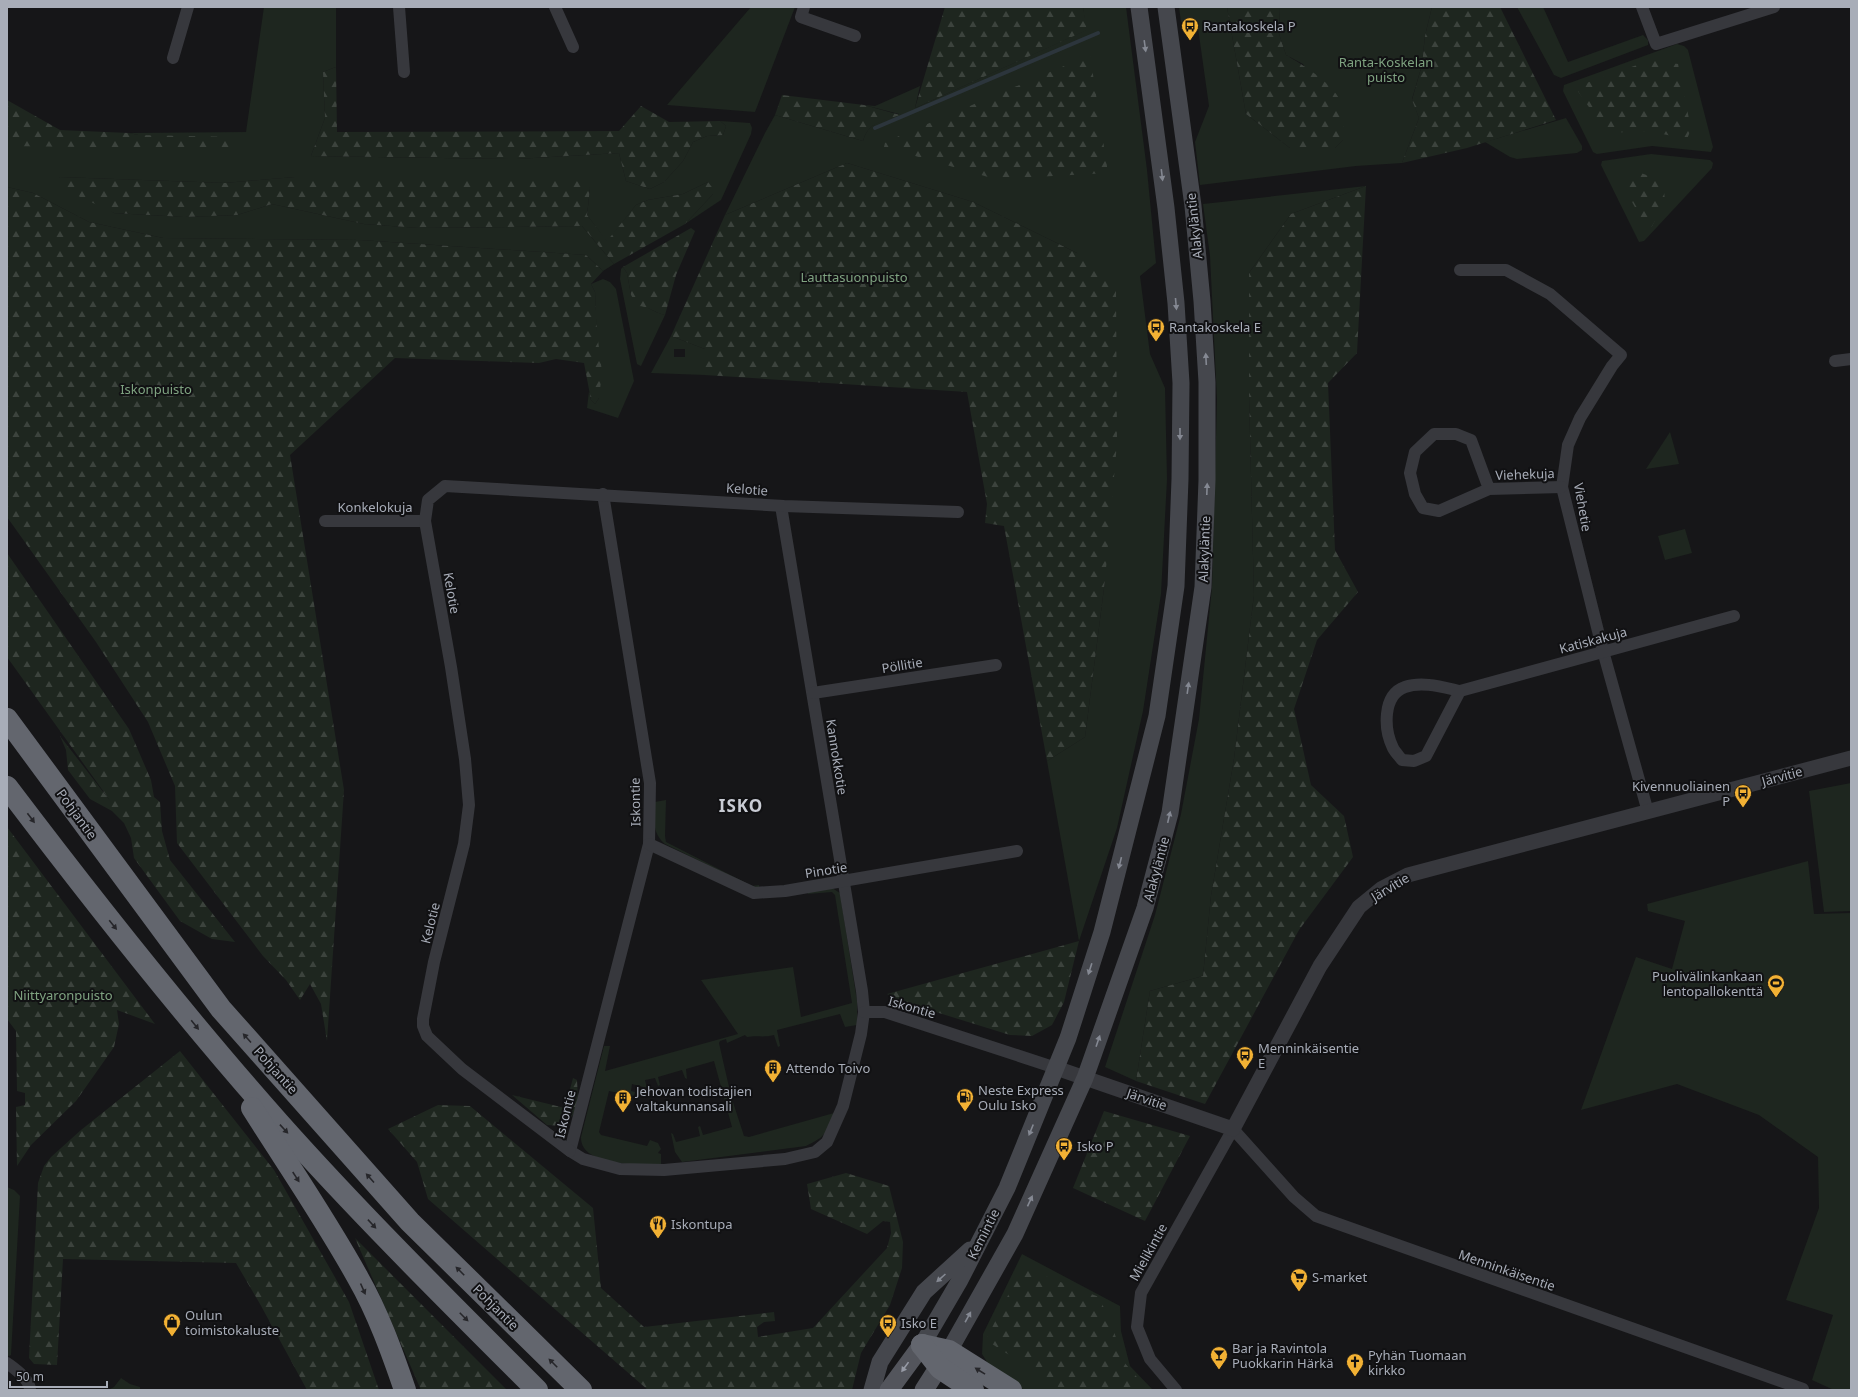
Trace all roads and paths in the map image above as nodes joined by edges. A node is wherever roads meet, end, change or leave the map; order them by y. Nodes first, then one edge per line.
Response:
1 (188, 7) edge
2 (399, 7) edge
3 (555, 7) edge
4 (804, 7) edge
5 (1139, 7) edge
6 (1166, 7) edge
7 (1642, 7) edge
8 (1774, 7) edge
9 (855, 36) dead end
10 (573, 47) dead end
11 (173, 58) dead end
12 (404, 72) dead end
13 (1460, 270) dead end
14 (1851, 359) edge
15 (1835, 360) dead end
16 (1562, 487) junction
17 (1489, 489) junction
18 (603, 494) junction
19 (781, 506) junction
20 (958, 512) dead end
21 (425, 520) junction
22 (325, 521) dead end
23 (1734, 616) dead end
24 (1603, 651) junction
25 (996, 665) dead end
26 (1460, 691) junction
27 (813, 694) junction
28 (7, 719) edge
29 (1851, 758) edge
30 (7, 787) edge
31 (1648, 812) junction
32 (648, 844) junction
33 (1017, 851) dead end
34 (843, 881) junction
35 (864, 1012) junction
36 (212, 1047) junction
37 (1056, 1068) junction
38 (1085, 1078) junction
39 (1233, 1129) junction
40 (570, 1151) junction
41 (979, 1241) junction
42 (922, 1345) junction
43 (944, 1359) junction
44 (7, 1363) edge
45 (1803, 1388) dead end
46 (30, 1390) edge
47 (405, 1390) edge
48 (537, 1390) edge
49 (581, 1390) edge
50 (872, 1390) edge
51 (889, 1390) edge
52 (924, 1390) edge
53 (973, 1390) edge
54 (1011, 1390) edge
55 (1176, 1390) edge

1 - 11 street
2 - 12 street
3 - 10 street
4 - 9 street
5 -> 37 main road, Alakyläntie
38 -> 6 main road, Alakyläntie
7 - 8 street
13 - 16 street, Viehetie
14 - 15 street
16 - 17 street, Viehekuja
16 - 24 street, Viehetie
17 - 17 street, Viehekuja
18 - 19 street, Kelotie
18 - 21 street, Kelotie
18 - 32 street, Iskontie
19 - 20 street, Kelotie
19 - 27 street, Kannokkotie
21 - 22 street, Konkelokuja
21 - 40 street, Kelotie
23 - 24 street, Katiskakuja
24 - 26 street, Katiskakuja
24 - 31 street, Viehetie
25 - 27 street, Pöllitie
26 - 26 street, Katiskakuja
27 - 34 street, Kannokkotie
49 -> 28 highway, Pohjantie
29 - 31 street, Järvitie
30 -> 36 highway
31 - 39 street, Järvitie
32 - 34 street, Pinotie
32 - 40 street, Iskontie
33 - 34 street, Pinotie
34 - 35 street, Kannokkotie
35 - 37 street, Iskontie
35 - 40 street, Iskontie
36 -> 47 highway
36 -> 48 highway
37 - 38 street, Järvitie
37 -> 41 main road, Kemintie
38 - 39 street, Järvitie
43 -> 38 main road, Kemintie
39 - 45 street, Menninkäisentie
39 - 55 street, Mielikintie
41 - 42 main road, Kemintie
41 -> 50 main road
42 - 43 highway
42 -> 51 main road, Kemintie
43 - 52 main road, Kemintie
43 - 53 highway
54 -> 43 highway
44 - 46 street

